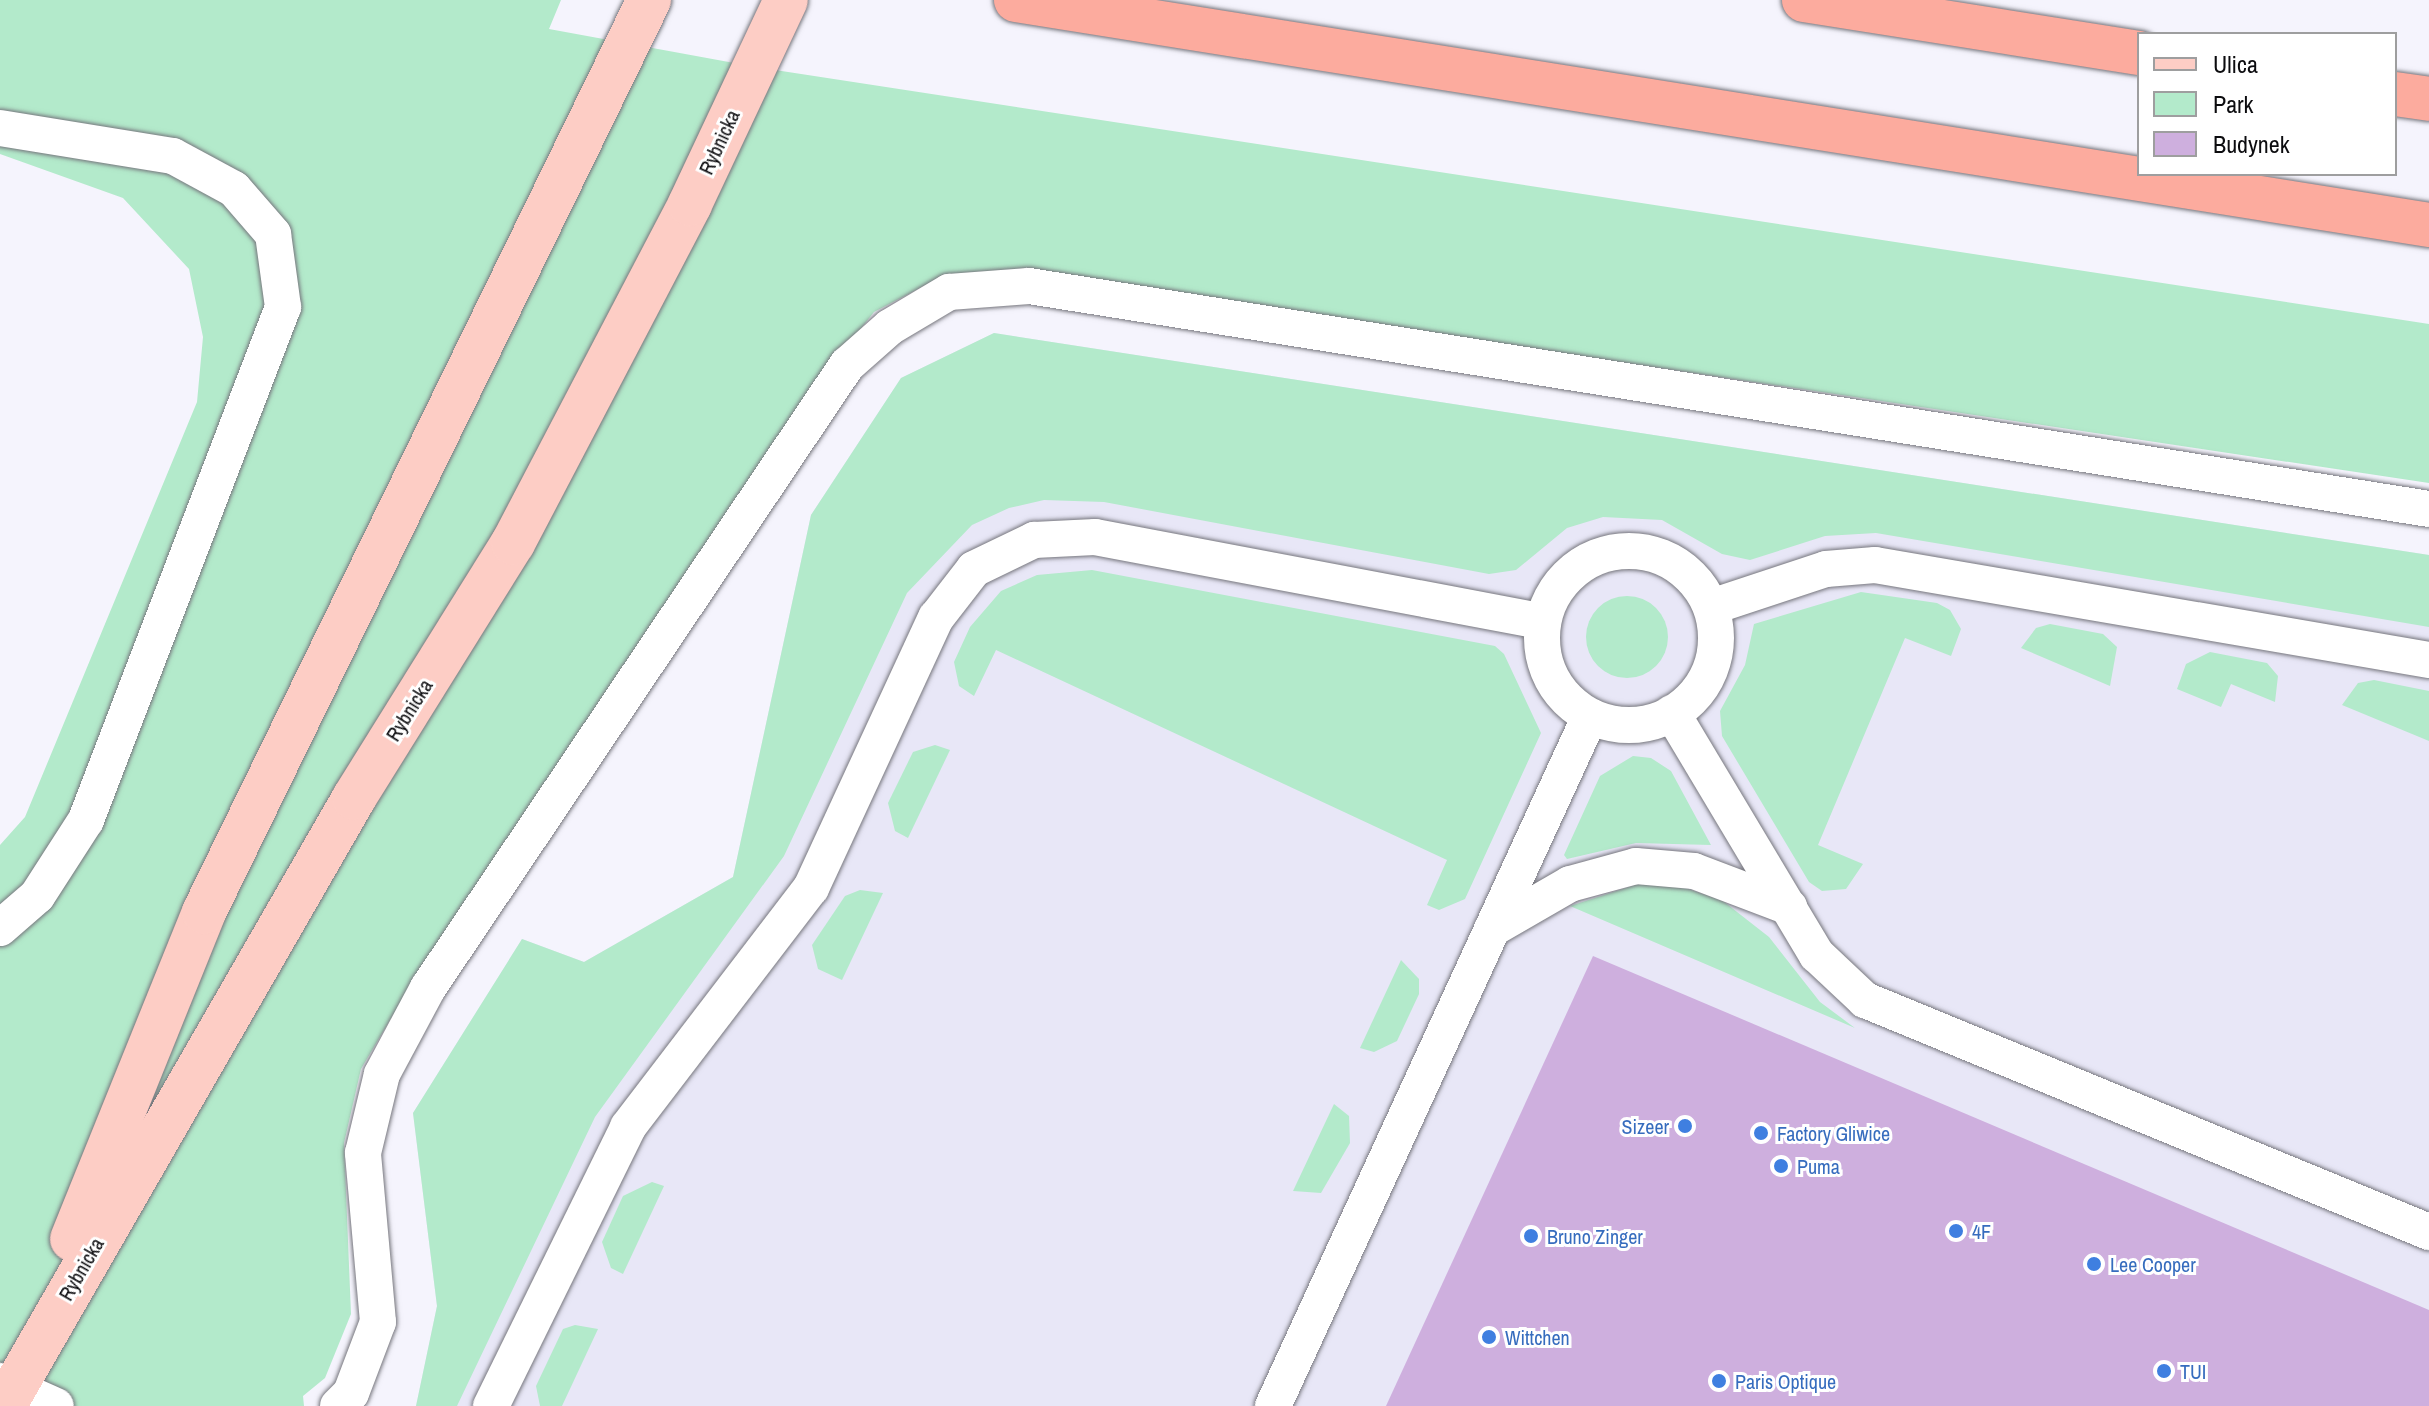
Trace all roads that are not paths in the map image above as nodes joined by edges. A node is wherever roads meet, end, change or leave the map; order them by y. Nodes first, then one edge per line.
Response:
1 (649, 0) edge
2 (786, 0) edge
3 (1016, 0) edge
4 (1804, 0) edge
5 (2137, 53) edge
6 (2397, 94) edge
7 (2429, 99) edge
8 (0, 128) edge
9 (2429, 225) edge
10 (2429, 509) edge
11 (1711, 607) junction
12 (1543, 622) junction
13 (2429, 660) edge
14 (1672, 713) junction
15 (1590, 716) junction
16 (1789, 907) junction
17 (0, 928) edge
18 (1492, 929) junction
19 (2429, 1232) edge
20 (6, 1391) edge
21 (56, 1406) edge
22 (338, 1406) edge
23 (491, 1406) edge
24 (1273, 1406) edge

1 - 20 main road
2 - 20 main road, Rybnicka
3 - 9 highway
4 - 5 highway
6 - 7 highway
8 - 17 lane
10 - 22 lane
11 - 12 lane
11 - 13 lane
11 - 14 lane
12 - 15 lane
12 - 23 lane
14 - 15 lane
14 - 16 lane
15 - 18 lane
16 - 18 lane
16 - 19 lane
18 - 24 lane
20 - 21 lane

